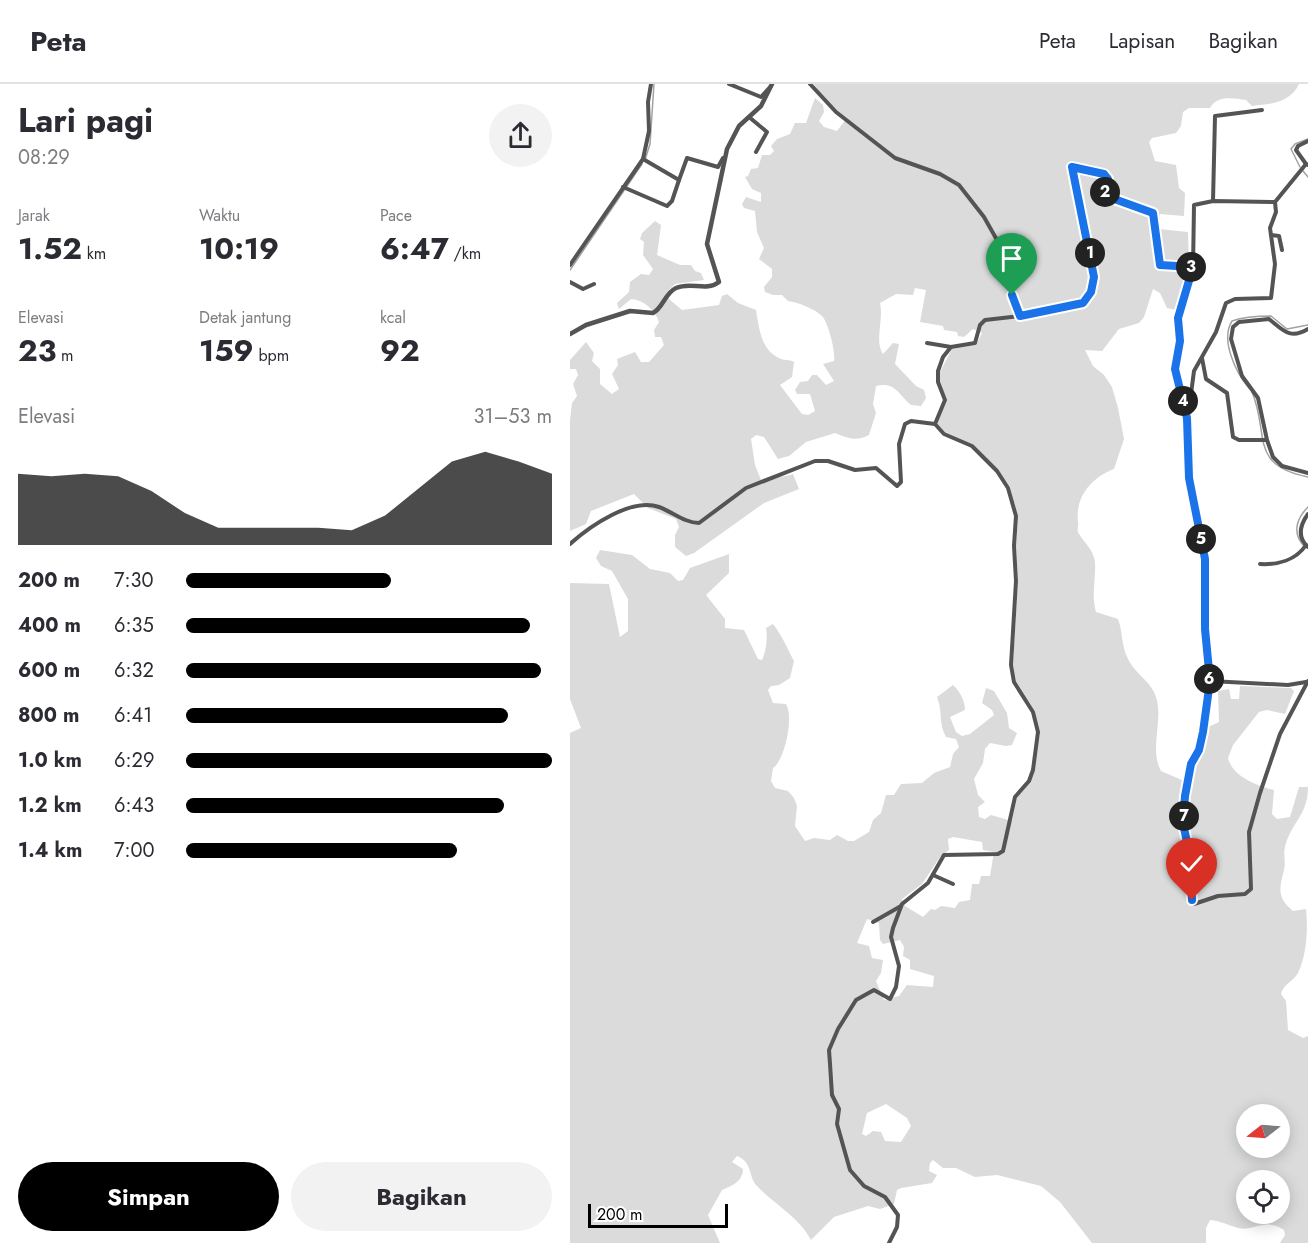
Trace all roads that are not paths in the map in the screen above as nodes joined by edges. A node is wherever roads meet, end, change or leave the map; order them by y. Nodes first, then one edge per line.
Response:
1 (651, 84) edge
2 (730, 84) edge
3 (810, 84) edge
4 (772, 85) edge
5 (1262, 110) dead end
6 (749, 117) junction
7 (1308, 141) edge
8 (756, 152) dead end
9 (725, 155) junction
10 (645, 160) junction
11 (1307, 165) edge
12 (679, 180) junction
13 (626, 188) junction
14 (1213, 201) junction
15 (1275, 202) junction
16 (1270, 235) junction
17 (1282, 250) dead end
18 (570, 264) edge
19 (1193, 267) junction
20 (570, 282) edge
21 (594, 284) dead end
22 (1020, 316) junction
23 (1308, 329) edge
24 (570, 334) edge
25 (927, 343) dead end
26 (951, 347) junction
27 (1202, 357) junction
28 (1187, 418) junction
29 (935, 424) junction
30 (1265, 440) junction
31 (1308, 473) edge
32 (1308, 514) edge
33 (570, 544) edge
34 (1305, 547) edge
35 (1260, 564) dead end
36 (1210, 681) junction
37 (1307, 682) edge
38 (933, 875) junction
39 (953, 884) dead end
40 (902, 906) junction
41 (873, 922) dead end
42 (889, 1243) edge

1 - 10 street
2 - 4 street
3 - 22 street
4 - 6 street
5 - 14 street
6 - 8 street
6 - 9 street
7 - 11 street
9 - 12 street
9 - 24 street
10 - 12 street
10 - 13 street
11 - 15 street
12 - 13 street
13 - 18 street
14 - 15 street
14 - 19 street
15 - 16 street
16 - 17 street
16 - 27 street
19 - 22 street
19 - 28 street
20 - 21 street
22 - 26 street
23 - 30 street
25 - 26 street
26 - 29 street
27 - 28 street
27 - 30 street
28 - 36 street
29 - 33 street
29 - 38 street
30 - 31 street
32 - 34 street
34 - 35 street
36 - 37 street
36 - 37 street
38 - 39 street
38 - 40 street
40 - 41 street
40 - 42 street

